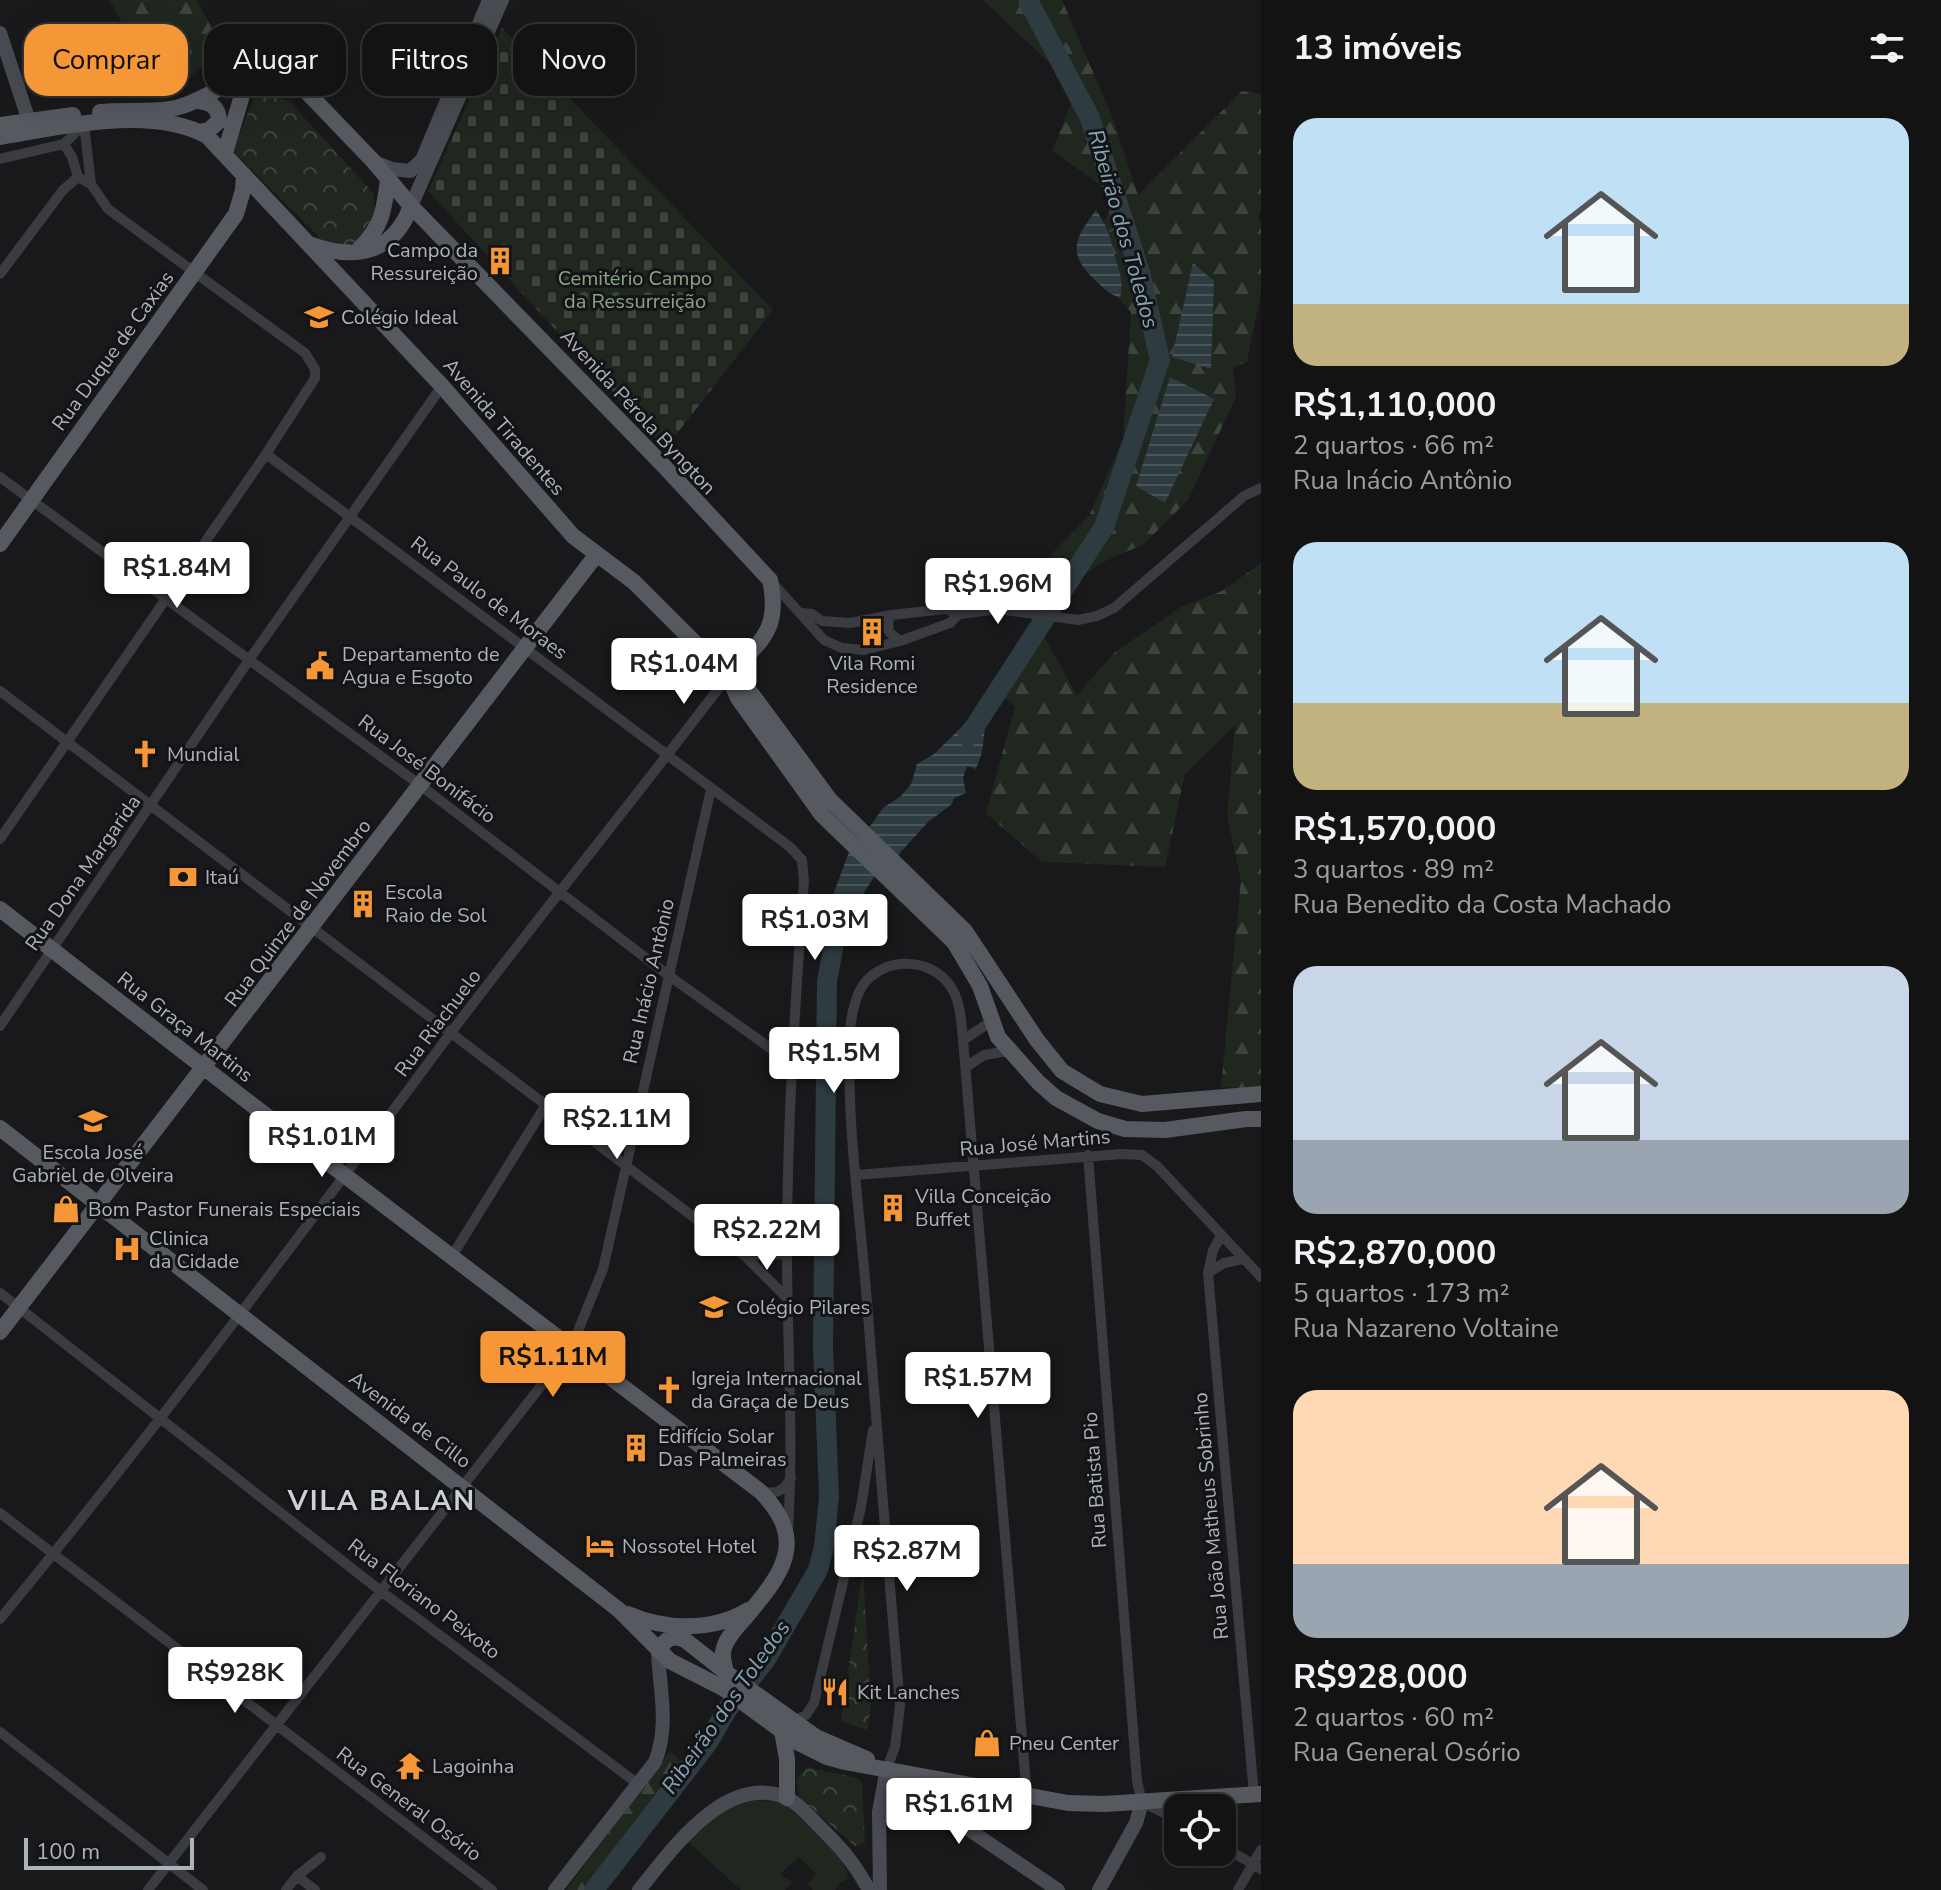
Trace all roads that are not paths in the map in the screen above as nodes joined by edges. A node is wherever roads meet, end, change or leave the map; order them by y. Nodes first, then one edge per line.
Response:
1 (489, 0) edge
2 (502, 0) edge
3 (0, 33) edge
4 (5, 71) edge
5 (19, 96) junction
6 (206, 96) edge
7 (242, 96) edge
8 (310, 96) edge
9 (198, 101) junction
10 (41, 123) junction
11 (84, 124) junction
12 (0, 125) edge
13 (199, 132) junction
14 (0, 137) edge
15 (64, 144) junction
16 (225, 153) junction
17 (0, 159) edge
18 (374, 162) junction
19 (244, 175) junction
20 (78, 177) junction
21 (388, 180) junction
22 (91, 184) junction
23 (411, 206) junction
24 (308, 244) junction
25 (355, 253) junction
26 (195, 272) junction
27 (0, 274) edge
28 (442, 386) junction
29 (266, 454) junction
30 (0, 477) edge
31 (1261, 488) edge
32 (31, 500) junction
33 (349, 516) junction
34 (0, 544) edge
35 (597, 554) junction
36 (770, 580) junction
37 (164, 599) junction
38 (802, 613) junction
39 (959, 614) junction
40 (891, 615) junction
41 (900, 641) junction
42 (526, 649) junction
43 (249, 660) junction
44 (728, 676) junction
45 (0, 691) edge
46 (66, 743) junction
47 (667, 756) junction
48 (420, 785) junction
49 (711, 789) junction
50 (151, 806) junction
51 (0, 839) edge
52 (902, 880) junction
53 (561, 892) junction
54 (0, 909) edge
55 (312, 928) junction
56 (51, 948) junction
57 (668, 975) junction
58 (992, 1021) junction
59 (0, 1026) edge
60 (452, 1033) junction
61 (963, 1040) junction
62 (1037, 1040) junction
63 (1008, 1051) junction
64 (791, 1063) junction
65 (966, 1067) junction
66 (204, 1068) junction
67 (1261, 1094) edge
68 (546, 1105) junction
69 (1261, 1119) edge
70 (0, 1128) edge
71 (633, 1137) junction
72 (595, 1142) junction
73 (1088, 1155) junction
74 (973, 1166) junction
75 (627, 1167) junction
76 (856, 1175) junction
77 (346, 1176) junction
78 (100, 1205) junction
79 (1221, 1236) junction
80 (787, 1254) junction
81 (452, 1256) junction
82 (745, 1256) junction
83 (1243, 1259) junction
84 (1208, 1273) junction
85 (1261, 1277) edge
86 (0, 1293) edge
87 (787, 1298) junction
88 (19, 1308) junction
89 (239, 1314) junction
90 (0, 1332) edge
91 (572, 1346) junction
92 (876, 1412) junction
93 (160, 1416) junction
94 (792, 1477) junction
95 (463, 1486) junction
96 (761, 1492) junction
97 (861, 1507) junction
98 (883, 1509) junction
99 (0, 1513) edge
100 (788, 1537) junction
101 (53, 1555) junction
102 (382, 1592) junction
103 (756, 1605) junction
104 (619, 1610) junction
105 (0, 1619) edge
106 (658, 1650) junction
107 (727, 1679) junction
108 (277, 1726) junction
109 (787, 1726) junction
110 (0, 1732) edge
111 (887, 1768) junction
112 (638, 1784) junction
113 (1257, 1794) edge
114 (1027, 1797) junction
115 (787, 1798) junction
116 (1142, 1802) junction
117 (1164, 1813) edge
118 (878, 1847) junction
119 (1261, 1850) edge
120 (1236, 1854) edge
121 (850, 1856) junction
122 (321, 1857) dead end
123 (170, 1863) junction
124 (1257, 1867) edge
125 (297, 1876) junction
126 (148, 1890) edge
127 (203, 1890) edge
128 (286, 1890) edge
129 (315, 1890) edge
130 (492, 1890) edge
131 (555, 1890) edge
132 (639, 1890) edge
133 (869, 1890) edge
134 (880, 1890) edge
135 (1058, 1890) edge
136 (1099, 1890) edge
137 (1238, 1890) edge

1 - 18 main road
2 - 23 main road
3 - 4 main road
4 - 5 main road
5 - 10 main road
5 - 10 main road
6 - 9 main road, Avenida Tiradentes
7 - 16 main road
8 - 18 main road, Avenida Pérola Byngton
9 - 10 main road, Avenida Tiradentes
9 - 13 main road
10 - 11 main road, Avenida Tiradentes
10 - 12 main road, Avenida Tiradentes
10 - 14 main road, Avenida Tiradentes
11 - 13 main road, Avenida Tiradentes
11 - 15 street
11 - 22 street
13 - 16 main road, Avenida Tiradentes
15 - 17 street
15 - 20 street
16 - 19 main road, Avenida Tiradentes
18 - 21 main road, Avenida Pérola Byngton
19 - 24 main road, Avenida Tiradentes
19 - 26 main road, Rua Duque de Caxias
20 - 22 street
20 - 27 street
21 - 23 main road, Avenida Pérola Byngton
21 - 25 main road
22 - 26 street
23 - 25 main road
23 - 36 main road, Avenida Pérola Byngton
24 - 25 main road
24 - 28 main road, Avenida Tiradentes
26 - 29 street
26 - 32 main road, Rua Duque de Caxias
28 - 33 street, Rua Dona Margarida
28 - 35 main road, Avenida Tiradentes
29 - 33 street, Rua Paulo de Moraes
29 - 37 street
30 - 32 street, Rua José Bonifácio
31 - 39 street
32 - 34 main road, Rua Duque de Caxias
32 - 37 street, Rua José Bonifácio
33 - 42 street, Rua Paulo de Moraes
33 - 43 street, Rua Dona Margarida
35 - 42 main road, Rua Quinze de Novembro
35 - 44 main road, Avenida Tiradentes
36 - 38 street
36 - 44 main road
37 - 43 street, Rua José Bonifácio
37 - 46 street
38 - 40 street
38 - 41 street
39 - 40 street
39 - 41 street
40 - 41 street
42 - 47 street, Rua Paulo de Moraes
42 - 48 main road, Rua Quinze de Novembro
43 - 48 street, Rua José Bonifácio
43 - 50 street, Rua Dona Margarida
44 - 47 street, Rua Riachuelo
44 - 52 main road, Avenida Tiradentes
45 - 46 street
46 - 50 street
46 - 51 street
47 - 49 street, Rua Paulo de Moraes
47 - 53 street, Rua Riachuelo
48 - 53 street, Rua José Bonifácio
48 - 55 main road, Rua Quinze de Novembro
49 - 57 street, Rua Inácio Antônio
49 - 64 street, Rua Paulo de Moraes
50 - 55 street
50 - 56 street, Rua Dona Margarida
52 - 58 main road
52 - 62 main road
53 - 57 street, Rua José Bonifácio
53 - 60 street, Rua Riachuelo
54 - 56 main road, Rua Graça Martins
55 - 60 street
55 - 66 main road, Rua Quinze de Novembro
56 - 59 street, Rua Dona Margarida
56 - 66 main road, Rua Graça Martins
57 - 64 street, Rua José Bonifácio
57 - 71 street, Rua Inácio Antônio
58 - 61 street
58 - 62 main road
58 - 63 main road
60 - 68 street
60 - 77 street, Rua Riachuelo
61 - 65 street
61 - 76 street
62 - 67 main road
63 - 65 street
63 - 69 main road
64 - 80 street
65 - 74 street
66 - 77 main road, Rua Graça Martins
66 - 78 main road, Rua Quinze de Novembro
68 - 72 street
68 - 81 street
70 - 78 main road, Avenida de Cillo
71 - 72 street
71 - 75 street, Rua Inácio Antônio
72 - 75 street
73 - 74 street, Rua José Martins
73 - 79 street, Rua José Martins
73 - 116 street, Rua Batista Pio
74 - 76 street, Rua José Martins
74 - 114 street
75 - 82 street
75 - 91 street, Rua Inácio Antônio
76 - 92 street
77 - 81 main road, Rua Graça Martins
77 - 89 street, Rua Riachuelo
78 - 88 main road, Rua Quinze de Novembro
78 - 89 main road, Avenida de Cillo
79 - 83 street, Rua José Martins
79 - 84 street, Rua João Matheus Sobrinho
80 - 82 street
80 - 87 street
81 - 91 main road, Rua Graça Martins
82 - 87 street
83 - 84 street
83 - 85 street, Rua José Martins
84 - 113 street, Rua João Matheus Sobrinho
86 - 88 street, Rua Floriano Peixoto
87 - 94 street
88 - 90 main road, Rua Quinze de Novembro
88 - 93 street, Rua Floriano Peixoto
89 - 93 street, Rua Riachuelo
89 - 95 main road, Avenida de Cillo
91 - 95 street, Rua Inácio Antônio
91 - 96 main road, Rua Graça Martins
92 - 97 street
92 - 98 street
93 - 101 street, Rua Riachuelo
93 - 102 street, Rua Floriano Peixoto
94 - 96 street
94 - 100 street
95 - 102 street, Rua Inácio Antônio
95 - 104 main road, Avenida de Cillo
96 - 100 main road, Rua Graça Martins
97 - 98 street
97 - 109 street
98 - 111 street
99 - 101 street, Rua General Osório
100 - 103 main road
101 - 105 street, Rua Riachuelo
101 - 108 street, Rua General Osório
102 - 108 street, Rua Inácio Antônio
102 - 112 street, Rua Floriano Peixoto
103 - 104 main road
103 - 107 main road
104 - 106 main road, Avenida de Cillo
106 - 107 main road, Avenida de Cillo
106 - 107 main road
106 - 112 main road
107 - 109 main road, Avenida de Cillo
108 - 123 street, Rua Inácio Antônio
108 - 130 street, Rua General Osório
109 - 111 main road, Avenida de Cillo
109 - 115 main road
110 - 123 street
111 - 114 main road, Avenida de Cillo
111 - 118 main road
111 - 135 main road
112 - 131 main road
113 - 116 main road, Avenida de Cillo
114 - 116 main road, Avenida de Cillo
115 - 121 main road
115 - 132 main road
116 - 117 street
116 - 136 main road
118 - 121 main road
118 - 134 main road
119 - 124 street
120 - 124 street
121 - 133 main road
122 - 125 street
123 - 126 street, Rua Inácio Antônio
123 - 127 street
124 - 137 street
125 - 128 street
125 - 129 street

